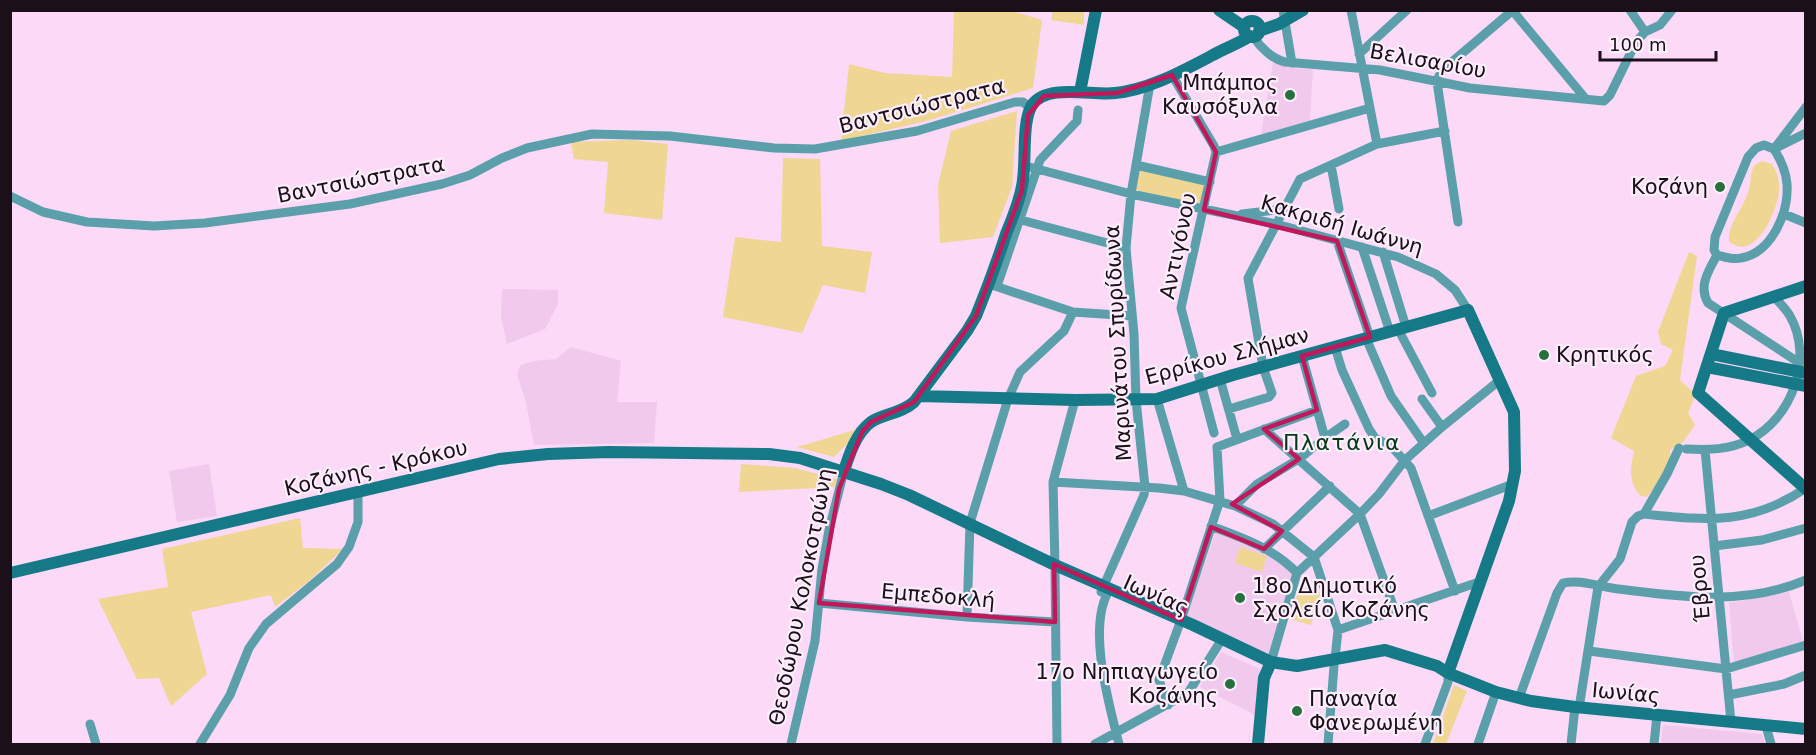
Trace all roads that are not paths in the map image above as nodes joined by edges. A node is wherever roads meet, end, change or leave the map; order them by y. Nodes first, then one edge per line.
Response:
1 (1096, 10) edge
2 (1219, 10) edge
3 (1226, 10) edge
4 (1303, 10) edge
5 (1351, 10) edge
6 (1407, 10) edge
7 (1630, 10) edge
8 (1672, 10) edge
9 (1512, 11) edge
10 (1284, 15) edge
11 (1251, 29) junction
12 (1645, 32) junction
13 (1359, 54) junction
14 (1292, 63) junction
15 (1362, 68) junction
16 (1172, 75) junction
17 (1437, 82) junction
18 (1150, 84) junction
19 (1080, 93) junction
20 (1585, 98) junction
21 (1030, 108) junction
22 (1370, 108) junction
23 (1806, 108) edge
24 (1078, 110) dead end
25 (1788, 130) junction
26 (1445, 131) junction
27 (1804, 135) edge
28 (1377, 144) junction
29 (1774, 149) junction
30 (1216, 152) junction
31 (1136, 165) junction
32 (1331, 165) junction
33 (1026, 166) junction
34 (1038, 170) junction
35 (1210, 182) junction
36 (1131, 194) junction
37 (10, 196) edge
38 (1284, 209) junction
39 (1339, 209) dead end
40 (1204, 210) junction
41 (1784, 214) junction
42 (1234, 216) junction
43 (1021, 220) junction
44 (1458, 222) dead end
45 (1276, 224) junction
46 (1806, 224) edge
47 (1337, 242) junction
48 (1126, 248) junction
49 (1362, 248) junction
50 (1383, 252) junction
51 (1717, 255) junction
52 (993, 285) junction
53 (1806, 286) edge
54 (1775, 298) junction
55 (1468, 310) junction
56 (1073, 312) junction
57 (1724, 313) junction
58 (1132, 316) junction
59 (1398, 330) junction
60 (1368, 338) junction
61 (1335, 347) junction
62 (1711, 354) junction
63 (1302, 356) junction
64 (1263, 367) junction
65 (1707, 367) junction
66 (1800, 369) edge
67 (1220, 379) junction
68 (1500, 380) junction
69 (1201, 385) junction
70 (1800, 385) edge
71 (1432, 393) dead end
72 (919, 396) junction
73 (1008, 399) junction
74 (1157, 399) junction
75 (1422, 399) dead end
76 (1075, 400) junction
77 (1136, 400) junction
78 (1229, 409) junction
79 (1317, 410) junction
80 (1345, 424) dead end
81 (1442, 427) junction
82 (1264, 429) junction
83 (1214, 433) dead end
84 (1324, 438) junction
85 (1237, 439) junction
86 (1750, 439) junction
87 (1424, 442) junction
88 (1705, 450) junction
89 (1299, 459) junction
90 (1404, 460) junction
91 (844, 471) junction
92 (1053, 482) junction
93 (1514, 484) junction
94 (1330, 486) junction
95 (1144, 487) junction
96 (1805, 489) edge
97 (1184, 491) junction
98 (358, 494) junction
99 (1220, 500) junction
100 (1235, 506) junction
101 (1360, 514) junction
102 (1644, 514) junction
103 (1428, 516) junction
104 (1712, 519) junction
105 (1211, 526) junction
106 (969, 527) junction
107 (1806, 528) edge
108 (1282, 531) junction
109 (1714, 546) junction
110 (1264, 549) junction
111 (1314, 557) junction
112 (1054, 568) junction
113 (10, 573) edge
114 (1297, 573) junction
115 (1806, 580) edge
116 (1479, 582) junction
117 (1598, 587) junction
118 (1106, 591) junction
119 (1455, 591) junction
120 (1719, 598) junction
121 (819, 603) junction
122 (1395, 611) junction
123 (967, 617) junction
124 (1055, 622) junction
125 (1180, 623) junction
126 (1338, 630) junction
127 (1220, 642) junction
128 (1806, 645) edge
129 (1589, 651) junction
130 (1335, 663) junction
131 (1269, 665) junction
132 (1726, 669) junction
133 (1453, 675) junction
134 (1806, 675) edge
135 (1494, 691) junction
136 (1729, 695) junction
137 (1520, 699) junction
138 (1168, 705) junction
139 (1577, 708) junction
140 (1657, 715) junction
141 (1731, 722) junction
142 (90, 724) dead end
143 (1766, 726) junction
144 (1806, 729) edge
145 (1116, 733) junction
146 (96, 744) edge
147 (201, 744) edge
148 (791, 744) edge
149 (1057, 744) edge
150 (1095, 744) edge
151 (1119, 744) edge
152 (1258, 744) edge
153 (1328, 744) edge
154 (1425, 744) edge
155 (1478, 744) edge
156 (1571, 744) edge
157 (1654, 744) edge
158 (1771, 744) edge

1 - 19 street
2 - 11 street
3 - 11 street
4 - 10 street
5 - 13 street
6 - 13 street
7 - 12 street
8 - 12 street
9 - 17 street
9 - 20 street
10 - 11 street
10 - 14 street
11 - 14 street, Βελισαρίου
11 - 16 street
12 - 20 street, Βελισαρίου
13 - 15 street
14 - 15 street, Βελισαρίου
15 - 17 street, Βελισαρίου
15 - 22 street
16 - 18 street
16 - 30 street
17 - 20 street, Βελισαρίου
17 - 26 street
18 - 19 street
18 - 31 street, Μαρινάτου Σπυρίδωνα
19 - 21 street
21 - 33 street, Θεοδώρου Κολοκοτρώνη
21 - 37 street, Βαντσιώστρατα
22 - 28 street
22 - 30 street
23 - 25 street
24 - 34 street
25 - 27 street
25 - 29 street
26 - 28 street
26 - 44 street
27 - 29 street
28 - 32 street
29 - 41 street
29 - 51 street
30 - 35 street, Αντιγόνου
31 - 35 street
31 - 36 street, Μαρινάτου Σπυρίδωνα
32 - 38 street
32 - 39 street
33 - 34 street, Κακριδή Ιωάννη
33 - 52 street, Θεοδώρου Κολοκοτρώνη
34 - 36 street, Κακριδή Ιωάννη
34 - 43 street
35 - 40 street, Αντιγόνου
36 - 40 street, Κακριδή Ιωάννη
36 - 48 street, Μαρινάτου Σπυρίδωνα
38 - 42 street
38 - 45 street
40 - 42 street, Κακριδή Ιωάννη
40 - 69 street, Αντιγόνου
41 - 46 street
41 - 51 street
42 - 45 street, Κακριδή Ιωάννη
43 - 48 street
43 - 52 street
45 - 47 street, Κακριδή Ιωάννη
45 - 64 street
47 - 49 street, Κακριδή Ιωάννη
47 - 60 street
48 - 58 street, Μαρινάτου Σπυρίδωνα
49 - 50 street, Κακριδή Ιωάννη
49 - 59 street
50 - 55 street, Κακριδή Ιωάννη
50 - 59 street
51 - 57 street
52 - 56 street
52 - 72 street, Θεοδώρου Κολοκοτρώνη
53 - 54 street
54 - 57 street
54 - 66 street
55 - 59 street, Ερρίκου Σλήμαν
55 - 68 street, Κακριδή Ιωάννη
56 - 58 street
56 - 73 street
57 - 62 street
57 - 66 street
58 - 77 street, Μαρινάτου Σπυρίδωνα
59 - 60 street, Ερρίκου Σλήμαν
59 - 71 street
60 - 61 street, Ερρίκου Σλήμαν
60 - 87 street
61 - 63 street, Ερρίκου Σλήμαν
61 - 90 street
62 - 65 street
62 - 66 street
63 - 64 street, Ερρίκου Σλήμαν
63 - 79 street
64 - 67 street, Ερρίκου Σλήμαν
64 - 78 street
65 - 70 street
65 - 86 street
66 - 70 street
67 - 69 street, Ερρίκου Σλήμαν
67 - 78 street
68 - 81 street
68 - 93 street, Κακριδή Ιωάννη
69 - 74 street, Ερρίκου Σλήμαν
69 - 83 street, Αντιγόνου
70 - 86 street
72 - 73 street, Ερρίκου Σλήμαν
72 - 91 street, Θεοδώρου Κολοκοτρώνη
73 - 76 street, Ερρίκου Σλήμαν
73 - 106 street
74 - 77 street, Ερρίκου Σλήμαν
74 - 97 street
75 - 81 street
76 - 77 street, Ερρίκου Σλήμαν
76 - 92 street
77 - 95 street, Μαρινάτου Σπυρίδωνα
78 - 85 street
79 - 82 street
79 - 84 street
80 - 84 street
81 - 87 street
82 - 85 street
82 - 89 street
84 - 89 street
85 - 99 street
86 - 88 street
86 - 96 street
87 - 90 street
88 - 102 street
88 - 104 street, Έβρου
89 - 94 street
89 - 100 street
90 - 101 street
90 - 103 street
91 - 98 street, Κοζάνης - Κρόκου
91 - 106 street, Ιωνίας
91 - 121 street, Θεοδώρου Κολοκοτρώνη
92 - 95 street
92 - 112 street
93 - 103 street
93 - 116 street, Κακριδή Ιωάννη
94 - 101 street
94 - 108 street
95 - 97 street
95 - 118 street, Μαρινάτου Σπυρίδωνα
96 - 104 street
97 - 99 street
98 - 113 street, Κοζάνης - Κρόκου
98 - 147 street
99 - 100 street
99 - 105 street
100 - 108 street
101 - 111 street
101 - 122 street
102 - 104 street
102 - 117 street
103 - 119 street
104 - 109 street, Έβρου
105 - 110 street
105 - 125 street
106 - 112 street, Ιωνίας
106 - 123 street
107 - 109 street
108 - 110 street
108 - 111 street
109 - 120 street, Έβρου
110 - 114 street
111 - 114 street
111 - 126 street
112 - 118 street, Ιωνίας
112 - 124 street
114 - 131 street
115 - 120 street
116 - 119 street
116 - 133 street, Κακριδή Ιωάννη
117 - 120 street
117 - 129 street
117 - 137 street
118 - 125 street, Ιωνίας
118 - 145 street, Μαρινάτου Σπυρίδωνα
119 - 122 street
120 - 132 street, Έβρου
121 - 123 street, Εμπεδοκλή
121 - 148 street, Θεοδώρου Κολοκοτρώνη
122 - 126 street
123 - 124 street, Εμπεδοκλή
124 - 149 street
125 - 127 street, Ιωνίας
125 - 138 street
126 - 130 street
127 - 131 street, Ιωνίας
127 - 138 street
128 - 132 street
129 - 132 street
129 - 139 street
130 - 131 street, Ιωνίας
130 - 133 street, Ιωνίας
130 - 153 street
131 - 152 street
132 - 136 street, Έβρου
133 - 135 street, Ιωνίας
133 - 154 street
134 - 136 street
135 - 137 street, Ιωνίας
135 - 155 street
136 - 141 street, Έβρου
137 - 139 street, Ιωνίας
138 - 145 street
139 - 140 street, Ιωνίας
139 - 156 street
140 - 141 street, Ιωνίας
140 - 157 street
141 - 143 street, Ιωνίας
142 - 146 street
143 - 144 street, Ιωνίας
143 - 158 street
145 - 150 street
145 - 151 street, Μαρινάτου Σπυρίδωνα

